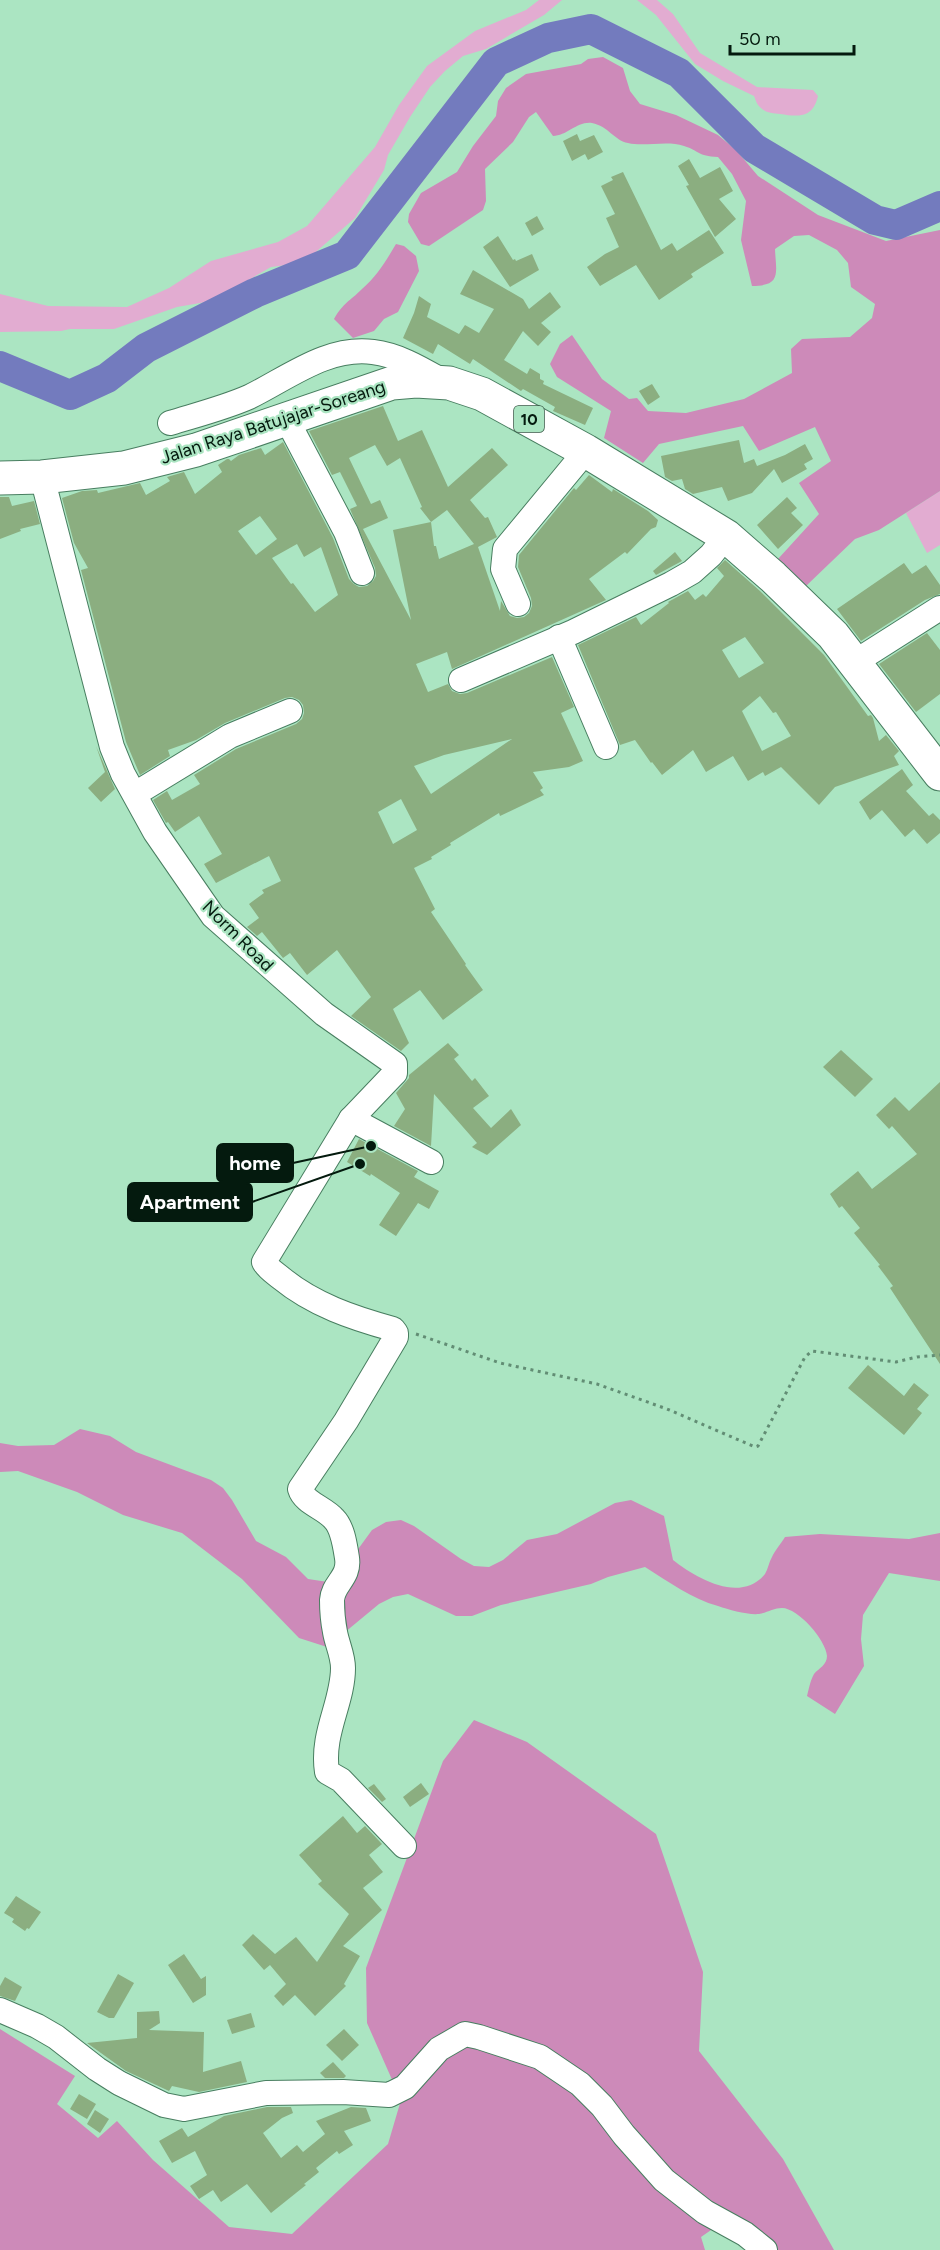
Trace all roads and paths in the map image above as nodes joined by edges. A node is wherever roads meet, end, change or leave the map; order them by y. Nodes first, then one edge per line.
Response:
1 (449, 384) junction
2 (286, 418) junction
3 (170, 423) dead end
4 (586, 450) junction
5 (42, 477) junction
6 (0, 478) edge
7 (726, 536) junction
8 (362, 573) dead end
9 (518, 604) dead end
10 (940, 608) edge
11 (559, 637) junction
12 (855, 662) junction
13 (461, 680) dead end
14 (290, 711) dead end
15 (606, 747) dead end
16 (940, 774) edge
17 (135, 794) junction
18 (351, 1119) junction
19 (431, 1162) dead end
20 (395, 1331) junction
21 (940, 1355) edge
22 (404, 1846) dead end
23 (0, 2010) edge
24 (765, 2250) edge

1 - 2 highway, Jalan Raya Batujajar-Soreang / 10
1 - 3 street
1 - 4 highway, Jalan Raya Batujajar-Soreang / 10
2 - 5 highway, Jalan Raya Batujajar-Soreang / 10
2 - 8 street
4 - 7 highway, Jalan Raya Batujajar-Soreang / 10
4 - 9 street
5 - 6 highway, Jalan Raya Batujajar-Soreang / 10
5 - 17 street, Norm Road
7 - 11 street
7 - 12 highway, Jalan Raya Batujajar-Soreang / 10
10 - 12 street
11 - 13 street
11 - 15 street
12 - 16 highway, Jalan Raya Batujajar-Soreang / 10
14 - 17 street
17 - 18 street, Norm Road
18 - 19 street
18 - 20 street, Norm Road
20 - 21 path
20 - 22 street
23 - 24 street

